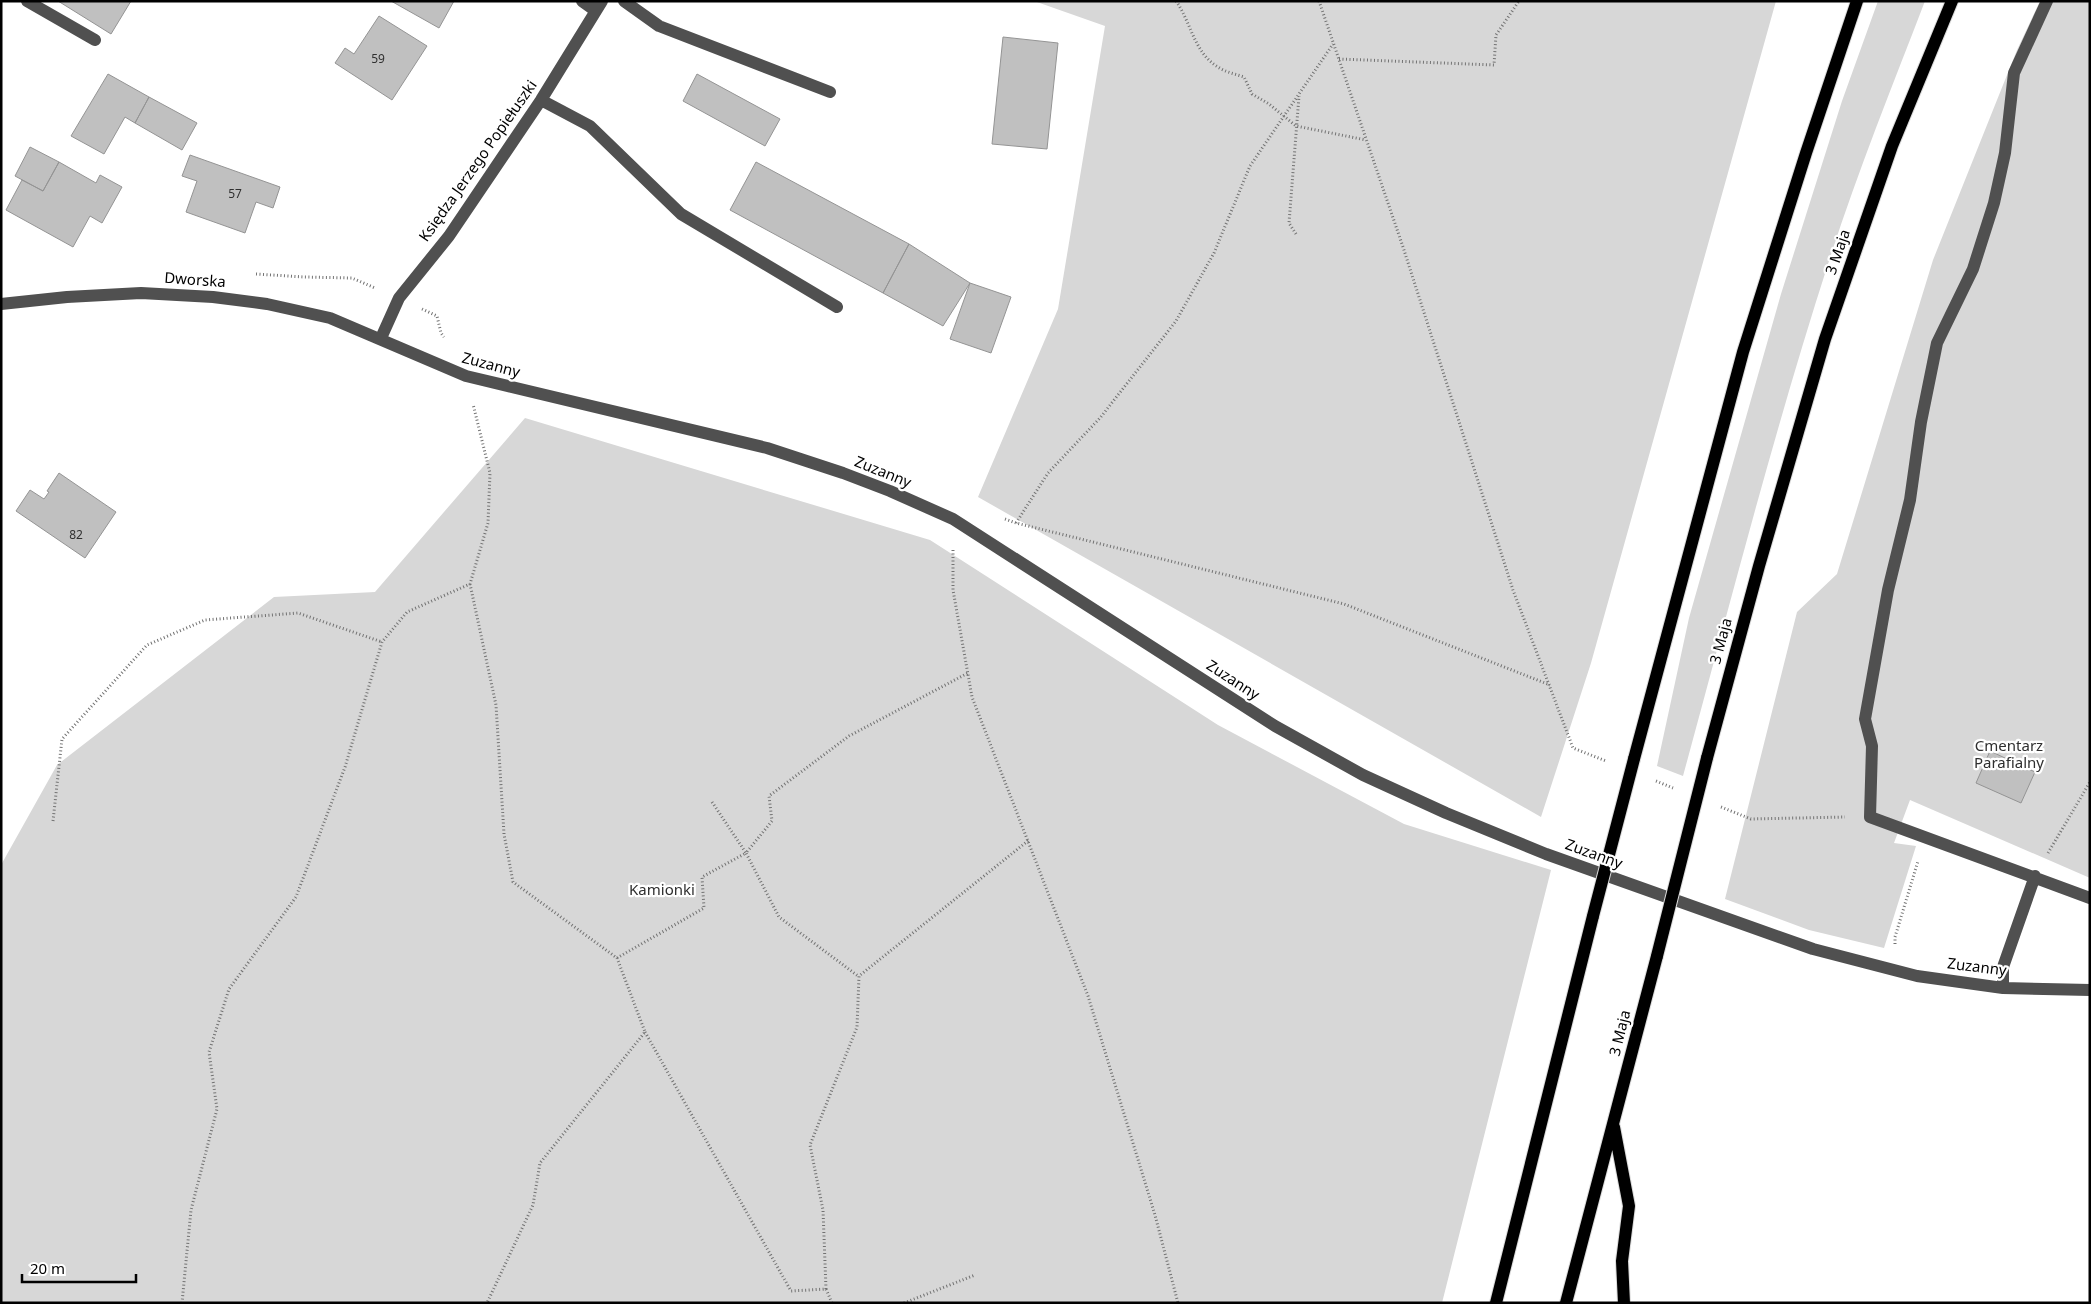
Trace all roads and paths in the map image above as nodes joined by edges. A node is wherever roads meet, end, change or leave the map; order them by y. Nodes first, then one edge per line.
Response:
1 (28, 1) edge
2 (582, 1) edge
3 (624, 1) edge
4 (1176, 1) edge
5 (1319, 1) edge
6 (1519, 1) edge
7 (1857, 1) edge
8 (1952, 1) edge
9 (2048, 1) edge
10 (599, 6) edge
11 (95, 40) dead end
12 (1333, 44) junction
13 (1338, 59) junction
14 (830, 92) dead end
15 (1299, 95) junction
16 (541, 100) junction
17 (1284, 118) junction
18 (1296, 126) junction
19 (1366, 140) junction
20 (1296, 234) dead end
21 (1, 304) edge
22 (837, 306) dead end
23 (381, 338) junction
24 (466, 376) junction
25 (999, 516) dead end
26 (953, 520) junction
27 (1016, 523) junction
28 (470, 584) junction
29 (382, 642) junction
30 (968, 673) junction
31 (1550, 685) junction
32 (1609, 762) dead end
33 (1653, 780) dead end
34 (2090, 782) edge
35 (1680, 791) dead end
36 (712, 802) dead end
37 (1715, 805) dead end
38 (1870, 816) junction
39 (53, 821) dead end
40 (1926, 836) junction
41 (1029, 840) junction
42 (746, 853) junction
43 (2035, 876) junction
44 (2090, 898) edge
45 (617, 958) junction
46 (1893, 970) junction
47 (858, 976) junction
48 (2003, 988) junction
49 (2090, 990) edge
50 (646, 1032) junction
51 (1614, 1124) junction
52 (975, 1275) dead end
53 (826, 1288) junction
54 (182, 1303) edge
55 (488, 1303) edge
56 (832, 1303) edge
57 (904, 1303) edge
58 (1178, 1303) edge
59 (1496, 1303) edge
60 (1566, 1303) edge
61 (1624, 1303) edge

1 - 11 street
2 - 10 street
3 - 14 street
4 - 17 path
5 - 12 path
6 - 13 path
7 - 59 main road, bridge
8 - 51 main road, 3 Maja, bridge
9 - 38 street
10 - 16 street, Księdza Jerzego Popiełuszki
12 - 13 path
12 - 15 path
13 - 19 path
15 - 17 path
15 - 18 path
16 - 22 street
16 - 23 street, Księdza Jerzego Popiełuszki
17 - 18 path
17 - 27 path
18 - 19 path
18 - 20 path
19 - 31 path
21 - 23 street, Dworska
23 - 24 street, Zuzanny
24 - 26 street, Zuzanny
24 - 28 path
25 - 27 path
26 - 30 path
26 - 46 street, Zuzanny
27 - 31 path
28 - 29 path
28 - 45 path
29 - 39 path
29 - 54 path
30 - 41 path
30 - 42 path
31 - 32 path
33 - 35 path
34 - 43 path
36 - 42 path
37 - 38 path
38 - 40 street
40 - 43 street
40 - 46 path
41 - 47 path
41 - 58 path
42 - 45 path
42 - 47 path
43 - 44 street
43 - 48 street
45 - 50 path
46 - 48 street, Zuzanny
47 - 53 path
48 - 49 street, Zuzanny
50 - 53 path
50 - 55 path
51 - 60 main road, 3 Maja
51 - 61 main road
52 - 57 path
53 - 56 path

